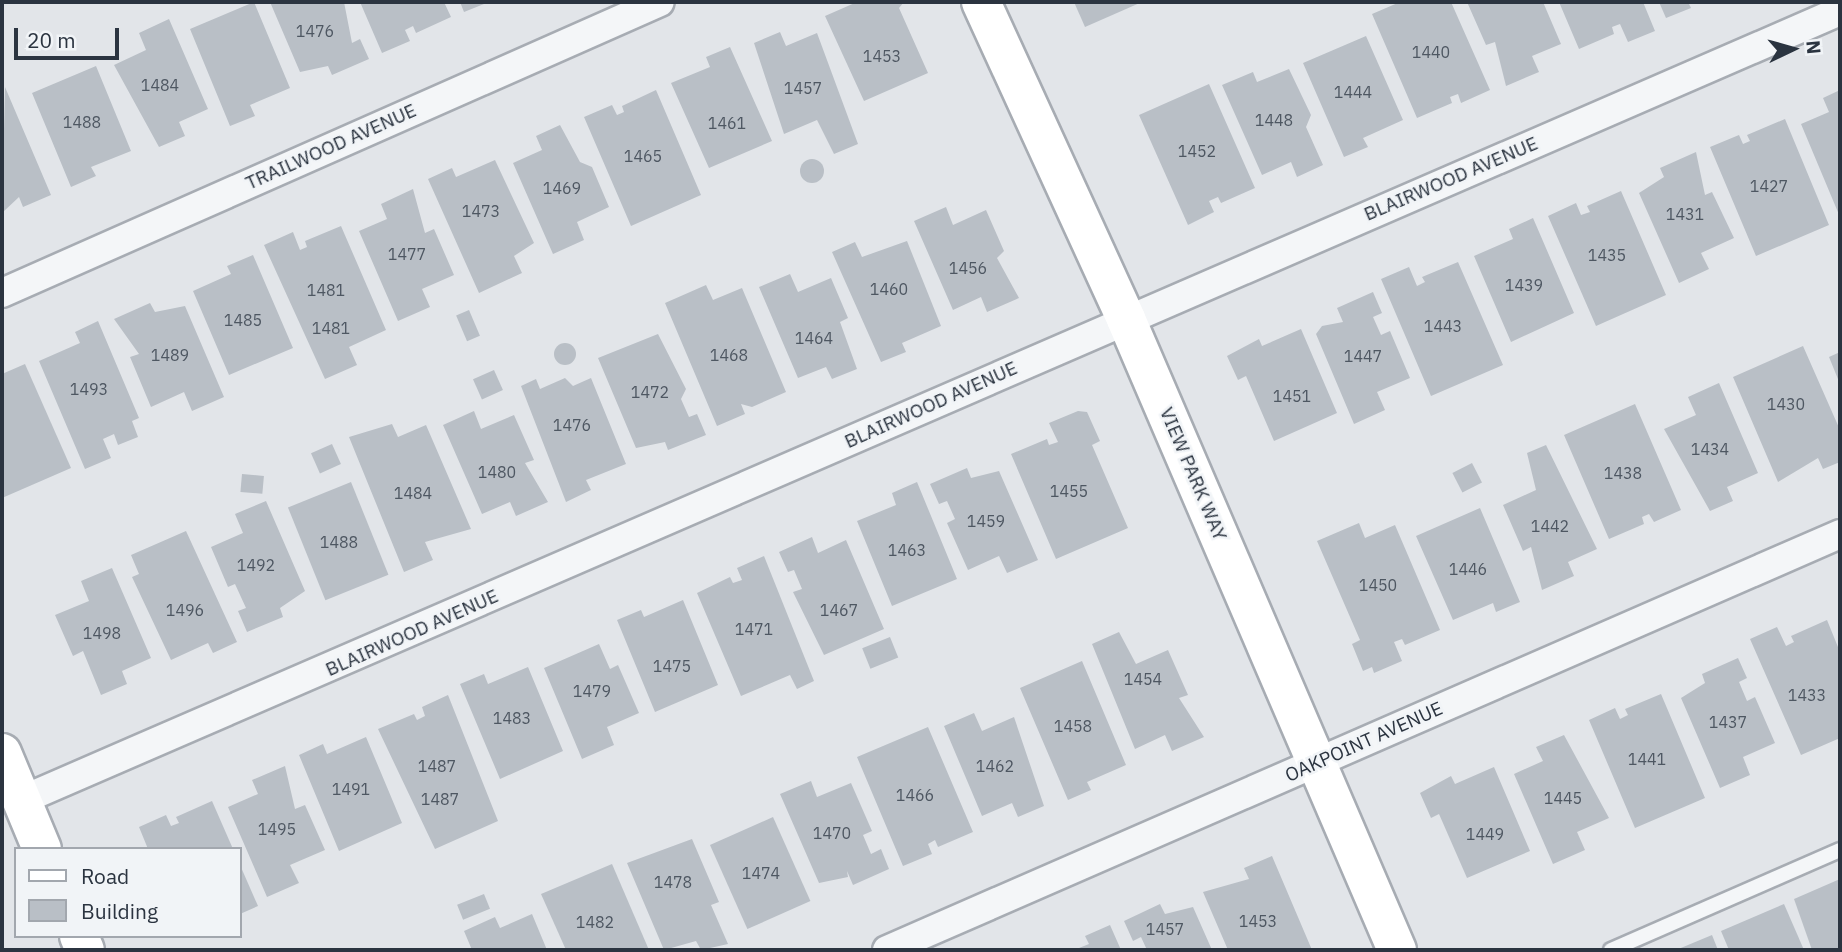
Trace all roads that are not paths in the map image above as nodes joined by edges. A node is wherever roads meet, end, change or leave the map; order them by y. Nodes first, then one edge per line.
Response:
1 (660, 2) edge
2 (981, 2) edge
3 (1840, 11) edge
4 (2, 293) edge
5 (1126, 319) junction
6 (1840, 534) edge
7 (2, 753) edge
8 (1317, 763) junction
9 (22, 800) junction
10 (42, 847) edge
11 (1840, 850) edge
12 (887, 950) edge
13 (1396, 950) edge
14 (1611, 950) edge

1 - 4 street, TRAILWOOD AVENUE
2 - 5 street, VIEW PARK WAY
3 - 5 street, BLAIRWOOD AVENUE
5 - 8 street, VIEW PARK WAY
5 - 9 street, BLAIRWOOD AVENUE
6 - 8 street, OAKPOINT AVENUE
7 - 9 street
8 - 12 street, OAKPOINT AVENUE
8 - 13 street, VIEW PARK WAY
9 - 10 street
11 - 14 lane

